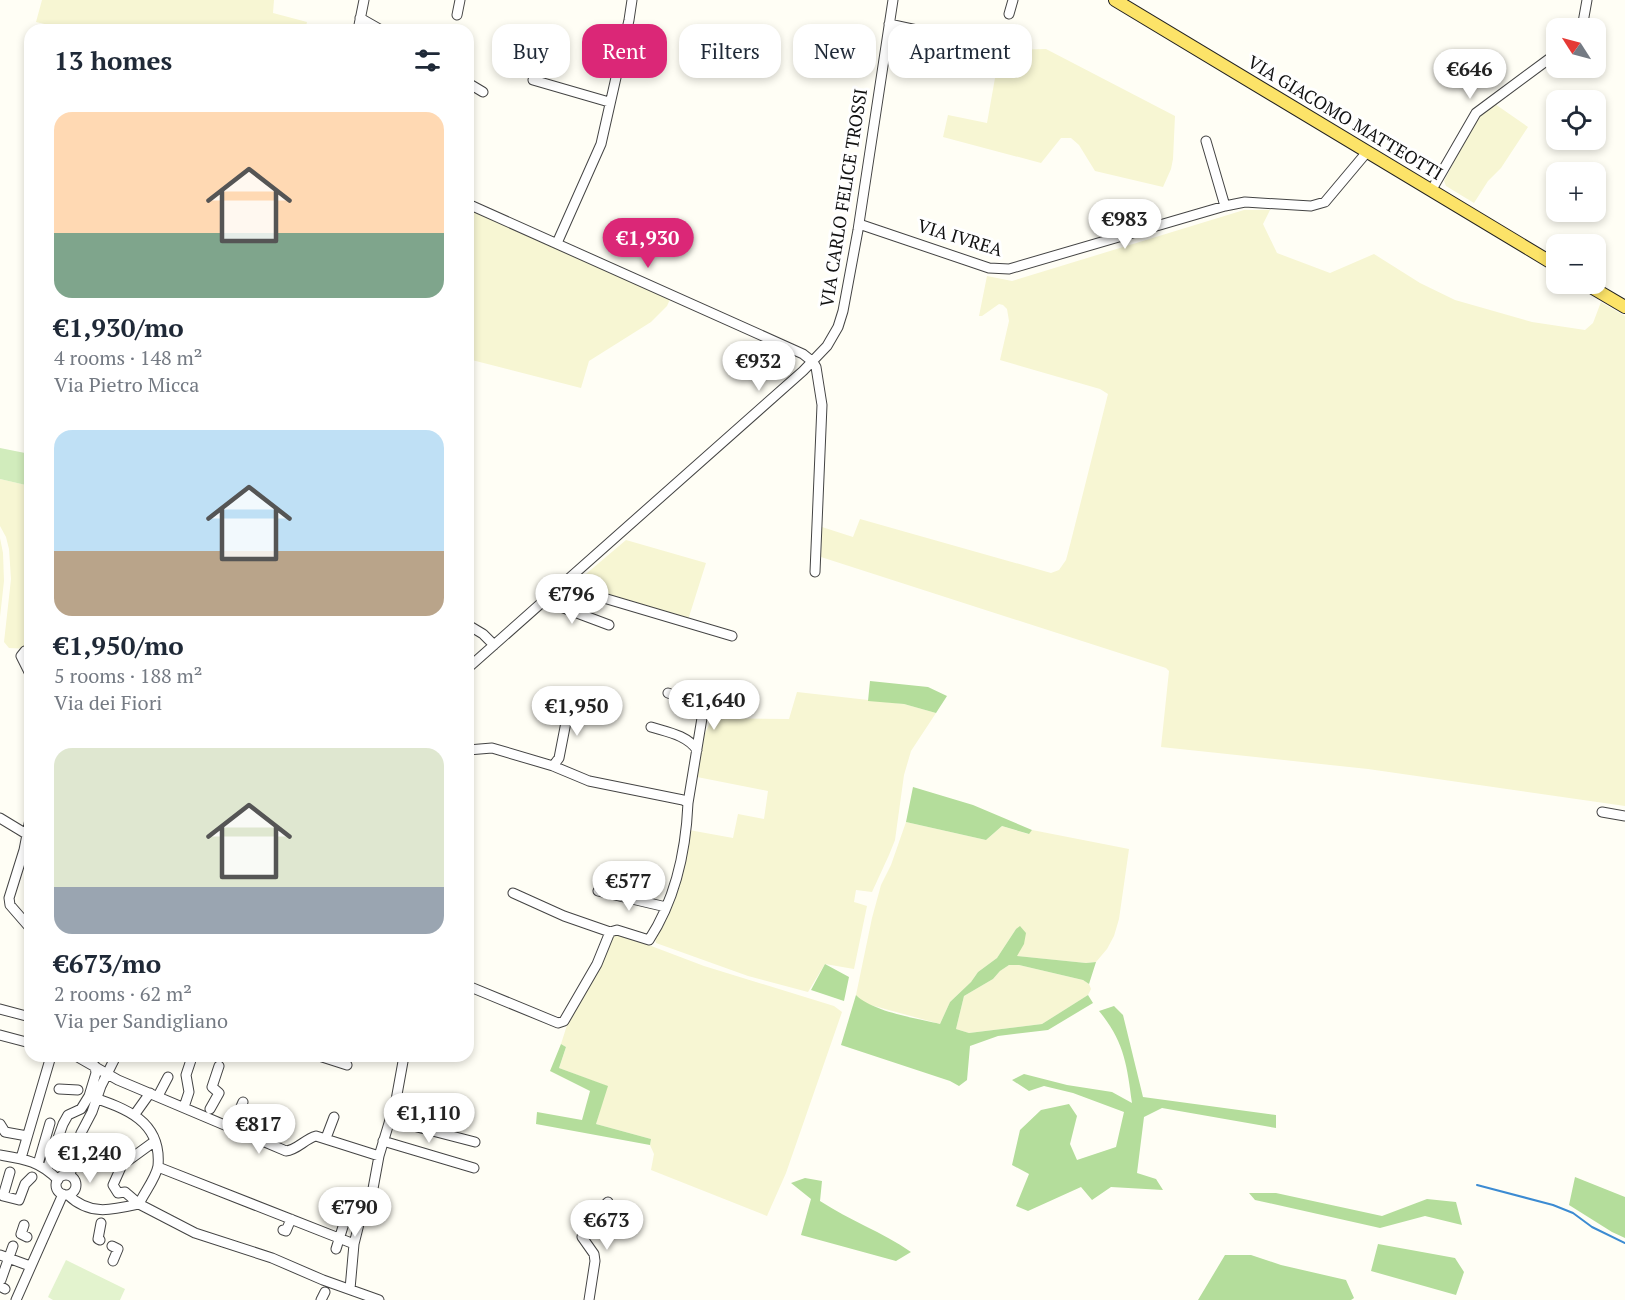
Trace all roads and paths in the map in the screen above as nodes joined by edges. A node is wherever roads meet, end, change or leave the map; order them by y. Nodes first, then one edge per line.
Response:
1 (364, 0) edge
2 (460, 0) edge
3 (632, 0) edge
4 (893, 0) edge
5 (1013, 0) edge
6 (1115, 0) edge
7 (1587, 0) edge
8 (1009, 14) dead end
9 (457, 15) dead end
10 (360, 18) junction
11 (1584, 18) edge
12 (359, 24) edge
13 (370, 24) edge
14 (889, 24) edge
15 (888, 31) edge
16 (1546, 61) edge
17 (533, 80) dead end
18 (474, 87) edge
19 (483, 92) dead end
20 (609, 102) junction
21 (1206, 141) dead end
22 (1367, 152) junction
23 (1431, 191) junction
24 (1225, 206) junction
25 (474, 207) edge
26 (859, 224) junction
27 (557, 243) junction
28 (1546, 259) edge
29 (1603, 294) edge
30 (1625, 307) edge
31 (813, 362) junction
32 (815, 572) dead end
33 (564, 584) junction
34 (545, 601) junction
35 (609, 625) dead end
36 (474, 629) edge
37 (732, 636) dead end
38 (494, 645) junction
39 (474, 663) edge
40 (668, 693) dead end
41 (591, 698) dead end
42 (651, 727) dead end
43 (474, 750) edge
44 (697, 750) junction
45 (553, 766) junction
46 (688, 803) junction
47 (1602, 812) dead end
48 (1625, 816) edge
49 (0, 818) edge
50 (24, 833) edge
51 (24, 860) edge
52 (598, 891) dead end
53 (513, 892) dead end
54 (0, 894) edge
55 (9, 898) junction
56 (666, 907) junction
57 (24, 921) edge
58 (610, 932) junction
59 (474, 988) edge
60 (0, 1010) edge
61 (24, 1016) edge
62 (0, 1035) edge
63 (24, 1041) edge
64 (49, 1062) edge
65 (87, 1062) edge
66 (113, 1062) edge
67 (190, 1062) edge
68 (338, 1062) edge
69 (403, 1062) edge
70 (348, 1065) dead end
71 (95, 1066) junction
72 (219, 1066) dead end
73 (107, 1073) junction
74 (168, 1077) dead end
75 (59, 1089) dead end
76 (87, 1094) junction
77 (154, 1094) junction
78 (243, 1102) dead end
79 (184, 1107) junction
80 (135, 1114) junction
81 (208, 1114) junction
82 (333, 1117) dead end
83 (390, 1120) junction
84 (50, 1123) dead end
85 (0, 1124) edge
86 (232, 1126) junction
87 (27, 1136) junction
88 (326, 1138) junction
89 (155, 1141) junction
90 (383, 1141) junction
91 (475, 1142) dead end
92 (0, 1155) edge
93 (379, 1156) junction
94 (21, 1158) junction
95 (158, 1167) junction
96 (474, 1168) dead end
97 (39, 1169) junction
98 (10, 1172) dead end
99 (70, 1175) junction
100 (58, 1180) junction
101 (65, 1195) junction
102 (608, 1202) dead end
103 (139, 1204) junction
104 (101, 1217) junction
105 (346, 1217) dead end
106 (291, 1220) junction
107 (24, 1225) dead end
108 (283, 1230) dead end
109 (341, 1239) junction
110 (34, 1240) junction
111 (100, 1240) dead end
112 (354, 1244) junction
113 (13, 1246) dead end
114 (112, 1246) dead end
115 (336, 1249) dead end
116 (4, 1257) edge
117 (113, 1261) dead end
118 (30, 1266) junction
119 (350, 1289) junction
120 (9, 1290) edge
121 (325, 1290) edge
122 (366, 1298) edge
123 (379, 1300) edge
124 (589, 1300) edge

1 - 10 street
2 - 9 street
3 - 20 street
4 - 14 street, VIA CARLO FELICE TROSSI
5 - 8 street
6 - 22 main road, VIA GIACOMO MATTEOTTI
7 - 11 street
10 - 12 street
10 - 13 street
15 - 26 street, VIA CARLO FELICE TROSSI
16 - 23 street
17 - 20 street
18 - 19 street
20 - 27 street
21 - 24 street
22 - 23 main road, VIA GIACOMO MATTEOTTI
22 - 24 street, VIA IVREA
23 - 28 main road, VIA GIACOMO MATTEOTTI
24 - 26 street, VIA IVREA
25 - 27 street
26 - 31 street, VIA CARLO FELICE TROSSI
27 - 31 street
29 - 30 main road
31 - 32 street
31 - 33 street, VIA CARLO FELICE TROSSI
33 - 34 street, VIA CARLO FELICE TROSSI
33 - 37 street
34 - 35 street
34 - 38 street, VIA CARLO FELICE TROSSI
36 - 38 street
38 - 39 street, VIA CARLO FELICE TROSSI
40 - 44 street
41 - 45 street
42 - 44 street
43 - 45 street
44 - 46 street
45 - 46 street
46 - 56 street
47 - 48 street
49 - 50 street
51 - 55 street
52 - 56 street
53 - 58 street
54 - 55 street
55 - 57 street
56 - 58 street
58 - 59 street
60 - 61 street
62 - 63 street
64 - 87 street
65 - 71 street
66 - 73 street
67 - 79 street
68 - 70 street
69 - 83 street
71 - 73 street
71 - 76 street
72 - 81 street
73 - 76 street
73 - 77 street
74 - 77 street
75 - 76 street
76 - 80 street
76 - 97 street
76 - 99 street
77 - 79 street
77 - 80 street
78 - 86 street
79 - 81 street
80 - 89 street
81 - 86 street
82 - 88 street
83 - 90 street
83 - 91 street
84 - 97 street
85 - 87 street
86 - 88 street
87 - 94 street
88 - 93 street
89 - 95 street
89 - 103 street
90 - 93 street
90 - 96 street
92 - 94 street
93 - 112 street
94 - 97 street
95 - 103 street
95 - 106 street
97 - 98 street
97 - 100 street
99 - 100 street
99 - 101 street
100 - 101 street
101 - 104 street
101 - 110 street
102 - 124 street
103 - 104 street
103 - 121 street
104 - 111 street
105 - 109 street
106 - 108 street
106 - 109 street
107 - 110 street
109 - 112 street
109 - 115 street
110 - 118 street
112 - 119 street
113 - 116 street
114 - 117 street
116 - 118 street
116 - 120 street
118 - 120 street
119 - 121 street
119 - 122 street
122 - 123 street

